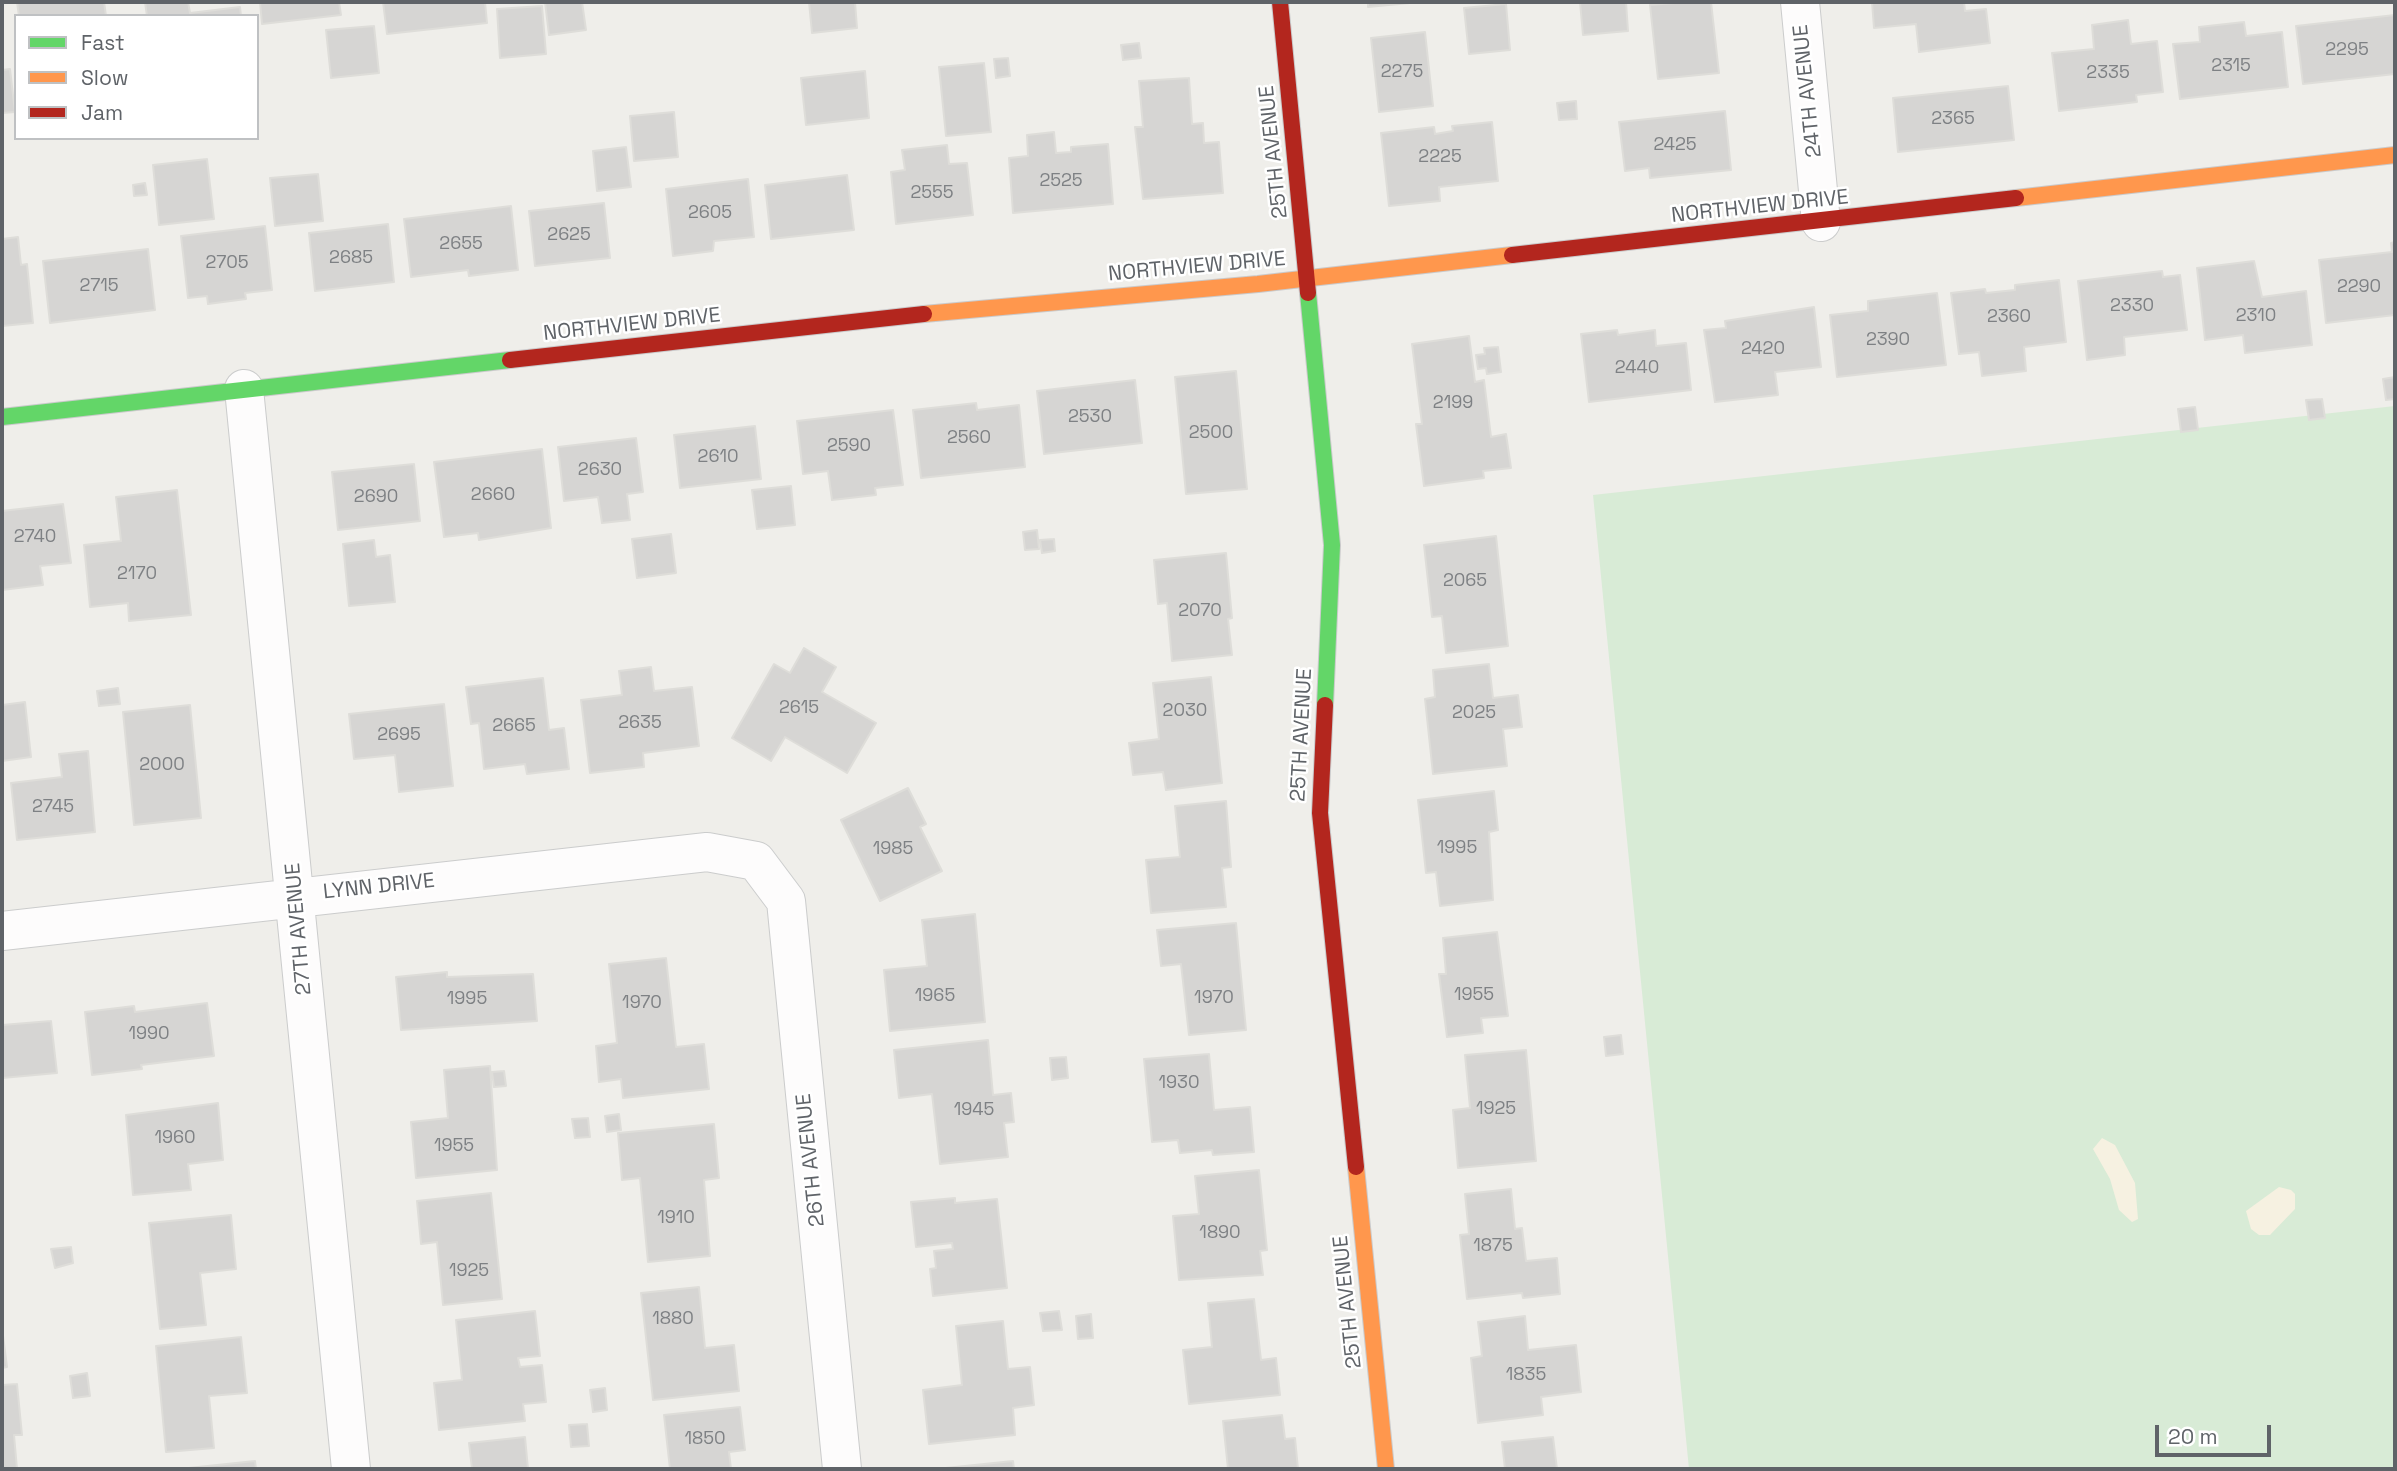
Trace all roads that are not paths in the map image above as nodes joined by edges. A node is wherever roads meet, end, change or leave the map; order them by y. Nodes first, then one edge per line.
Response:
1 (1280, 2) edge
2 (1800, 2) edge
3 (2395, 155) edge
4 (1821, 222) junction
5 (1307, 279) junction
6 (243, 390) junction
7 (2, 417) edge
8 (756, 860) joint
9 (295, 896) junction
10 (2, 931) edge
11 (351, 1469) edge
12 (842, 1469) edge
13 (1386, 1469) edge

1 - 5 street, 25TH AVENUE
2 - 4 street, 24TH AVENUE
3 - 4 street, NORTHVIEW DRIVE
4 - 5 street, NORTHVIEW DRIVE
5 - 6 street, NORTHVIEW DRIVE
5 - 13 street, 25TH AVENUE
6 - 7 street, NORTHVIEW DRIVE
6 - 9 street, 27TH AVENUE
8 - 9 street, LYNN DRIVE
8 - 12 street, 26TH AVENUE
9 - 10 street, LYNN DRIVE
9 - 11 street, 27TH AVENUE

